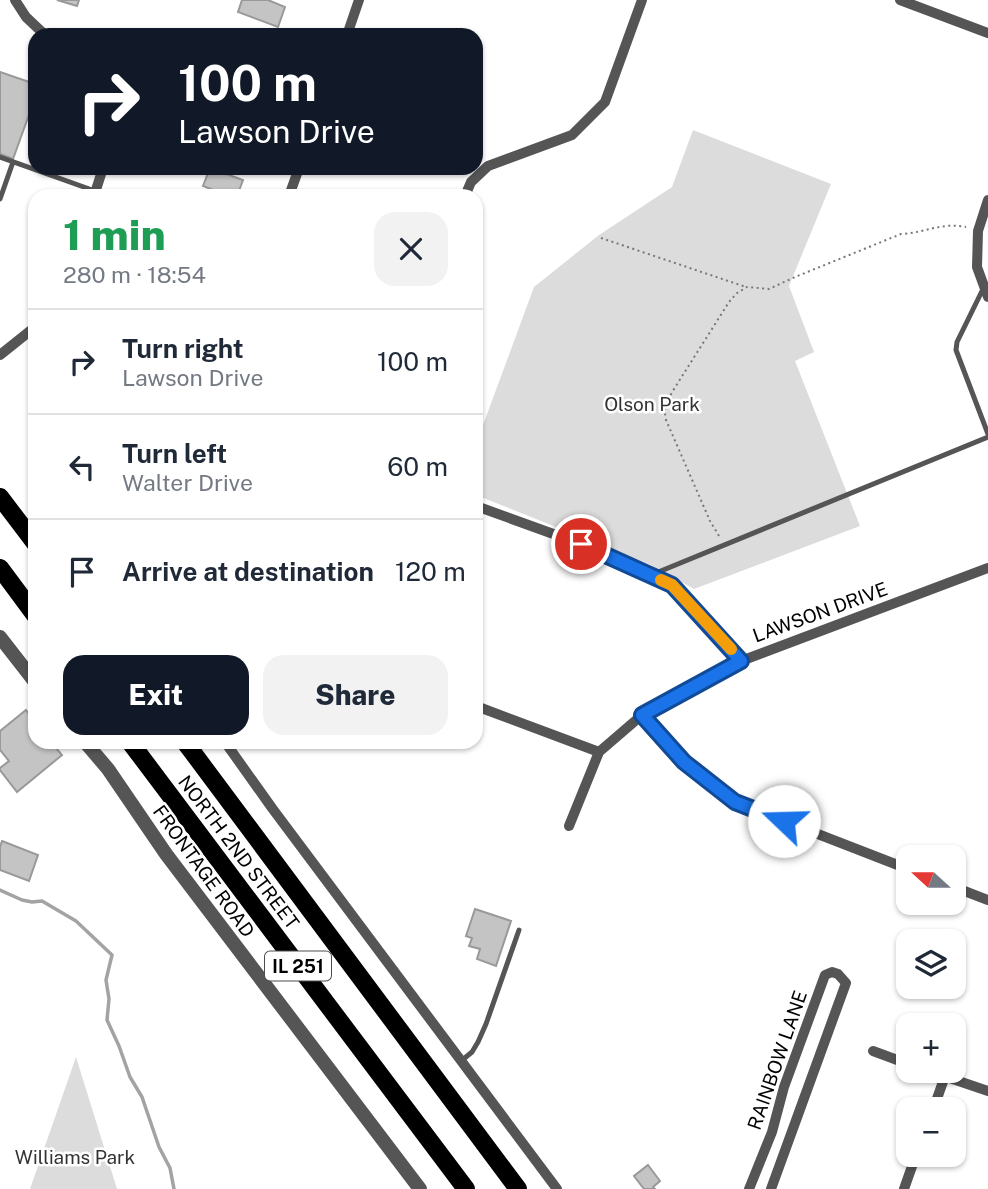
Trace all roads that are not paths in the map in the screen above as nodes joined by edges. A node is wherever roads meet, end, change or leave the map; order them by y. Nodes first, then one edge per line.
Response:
1 (15, 0) edge
2 (359, 0) edge
3 (642, 0) edge
4 (900, 0) edge
5 (38, 28) edge
6 (349, 28) edge
7 (988, 33) edge
8 (0, 158) edge
9 (13, 162) junction
10 (28, 168) edge
11 (483, 171) edge
12 (46, 175) edge
13 (478, 175) edge
14 (82, 189) edge
15 (468, 189) edge
16 (0, 199) edge
17 (988, 200) edge
18 (986, 292) edge
19 (28, 333) edge
20 (0, 355) edge
21 (988, 436) edge
22 (0, 497) edge
23 (483, 509) edge
24 (28, 534) edge
25 (0, 568) edge
26 (988, 568) edge
27 (651, 575) junction
28 (28, 606) edge
29 (0, 637) edge
30 (6, 652) edge
31 (741, 661) junction
32 (28, 675) edge
33 (483, 709) edge
34 (642, 715) junction
35 (91, 749) edge
36 (135, 749) edge
37 (190, 749) edge
38 (230, 749) edge
39 (599, 752) junction
40 (569, 826) dead end
41 (896, 864) edge
42 (966, 892) edge
43 (988, 900) edge
44 (519, 930) dead end
45 (873, 1051) dead end
46 (896, 1060) edge
47 (461, 1061) junction
48 (965, 1083) edge
49 (988, 1091) edge
50 (912, 1167) edge
51 (419, 1189) edge
52 (466, 1189) edge
53 (518, 1189) edge
54 (557, 1189) edge
55 (749, 1189) edge
56 (771, 1189) edge
57 (904, 1189) edge

1 - 5 street
2 - 6 street
3 - 11 street
4 - 7 street
8 - 9 lane
9 - 10 lane
9 - 16 lane
12 - 14 lane
13 - 15 street
17 - 18 street
18 - 21 lane
19 - 20 street
21 - 27 lane
22 - 24 main road
23 - 27 street
25 - 28 main road
26 - 31 street, LAWSON DRIVE
27 - 31 street
29 - 30 street
30 - 32 street
31 - 34 street, LAWSON DRIVE
33 - 39 street
34 - 39 street, LAWSON DRIVE
34 - 41 street
35 - 51 street, FRONTAGE ROAD
36 - 52 main road, NORTH 2ND STREET / IL 251
37 - 53 main road, NORTH 2ND STREET / IL 251
38 - 47 street
39 - 40 street, LAWSON DRIVE
42 - 43 street
44 - 47 lane
45 - 46 street
47 - 54 street
48 - 49 street
50 - 57 street
55 - 56 street, RAINBOW LANE

